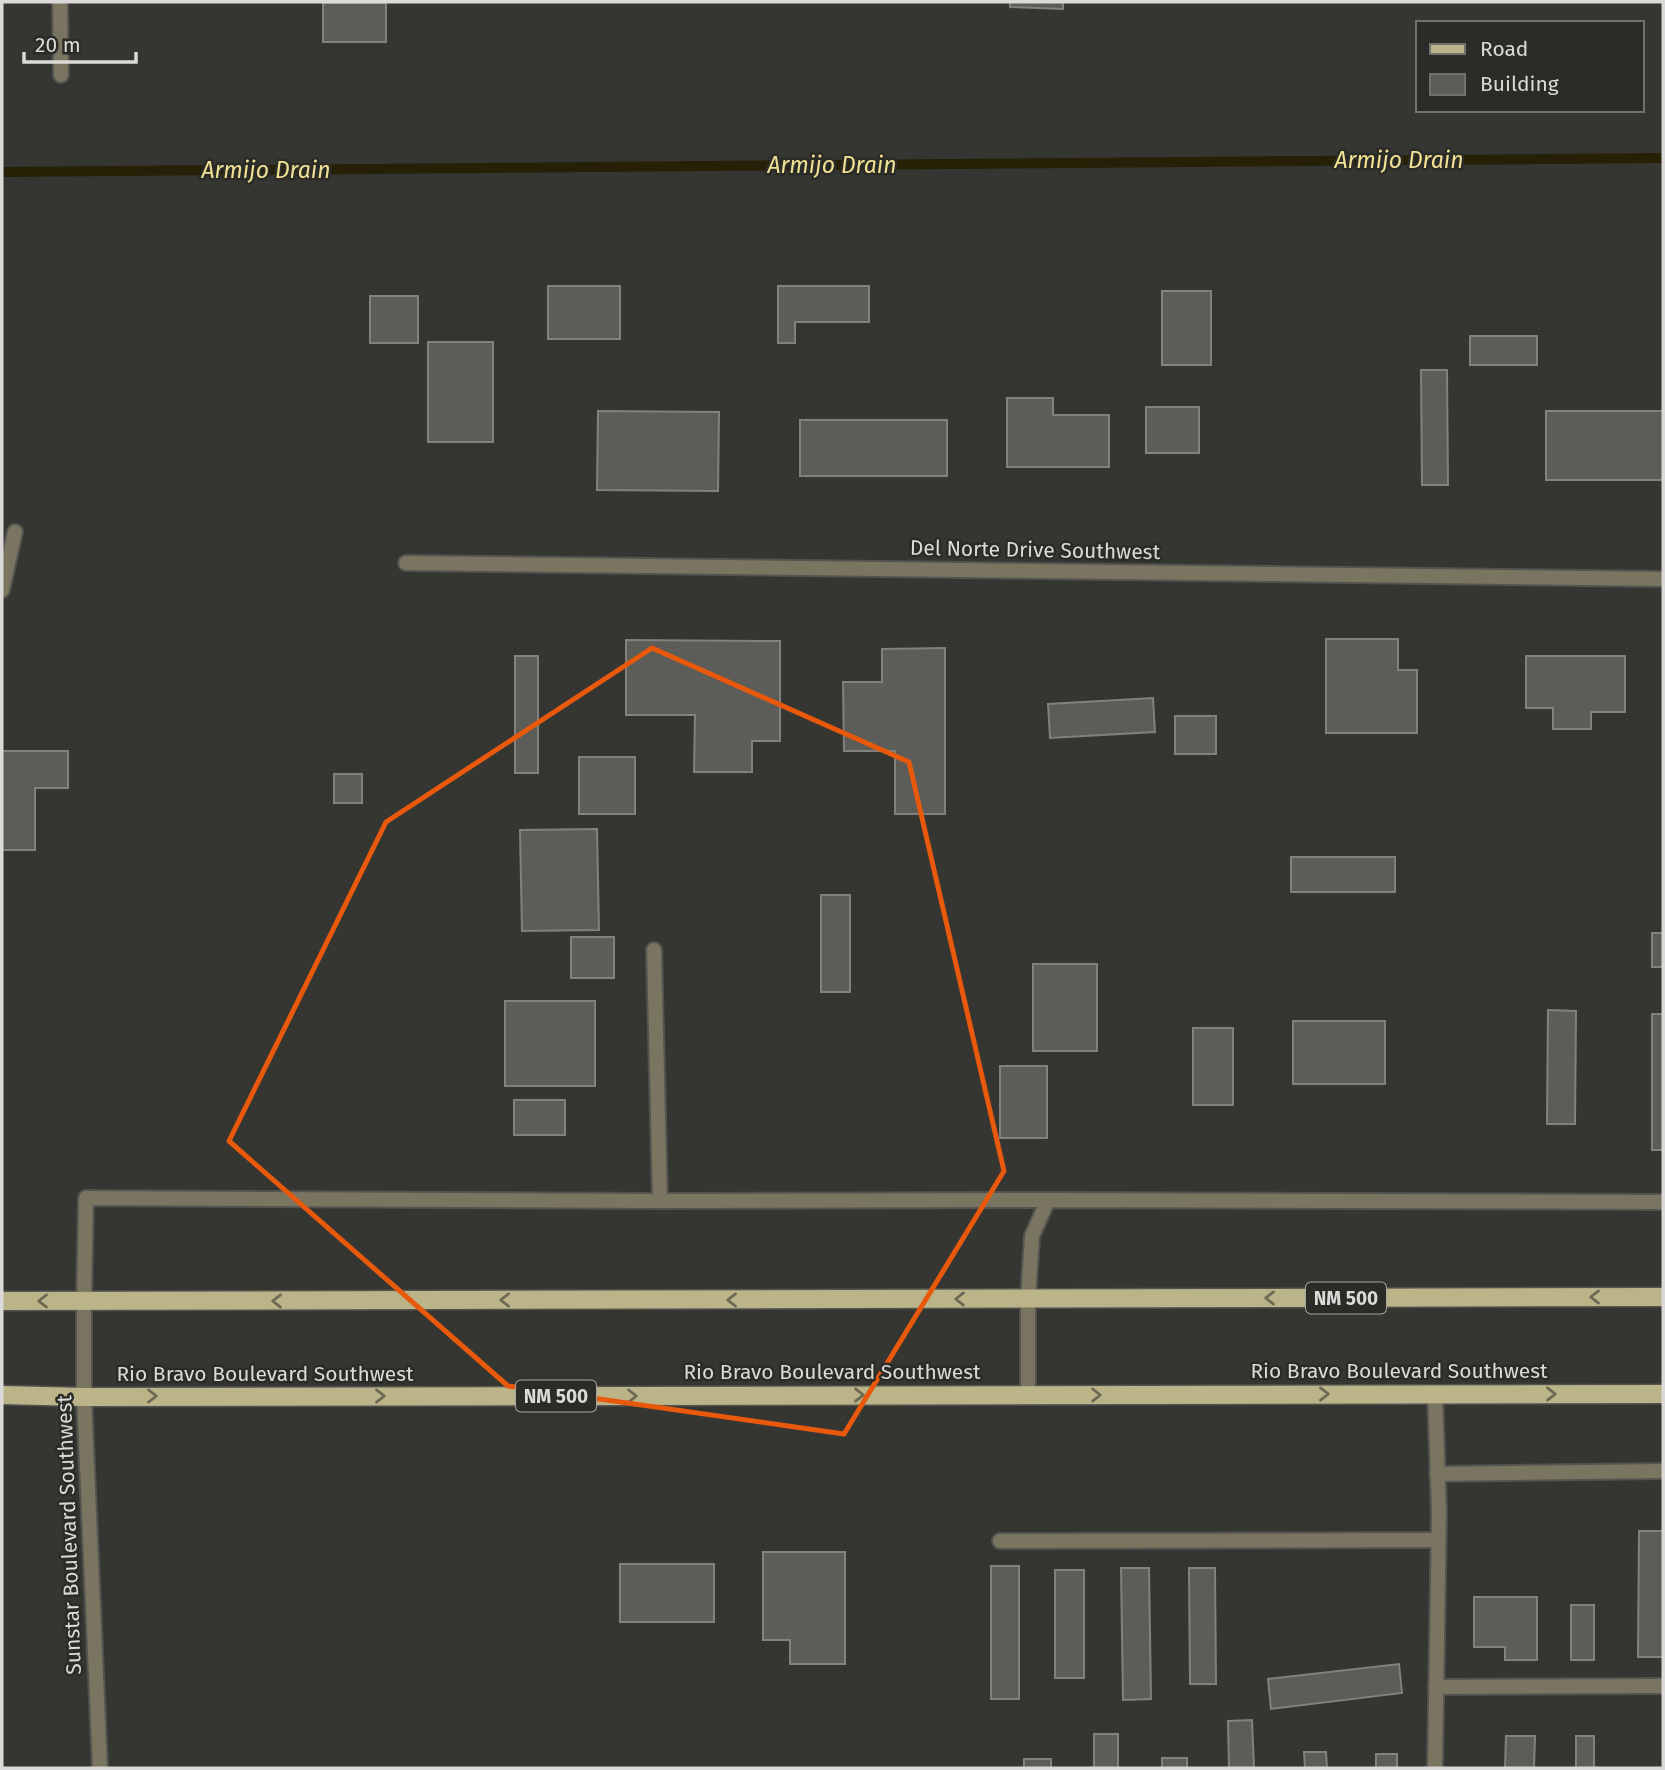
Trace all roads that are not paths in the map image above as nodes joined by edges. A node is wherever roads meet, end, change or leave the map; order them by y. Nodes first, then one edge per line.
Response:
1 (60, 2) edge
2 (61, 75) dead end
3 (15, 532) dead end
4 (406, 563) dead end
5 (1663, 579) edge
6 (2, 590) edge
7 (654, 950) dead end
8 (1048, 1200) junction
9 (660, 1202) junction
10 (1663, 1202) edge
11 (1663, 1297) edge
12 (1028, 1299) junction
13 (2, 1301) edge
14 (84, 1301) junction
15 (1436, 1394) junction
16 (1663, 1394) edge
17 (2, 1395) edge
18 (1028, 1395) junction
19 (84, 1397) junction
20 (1663, 1471) edge
21 (1437, 1474) junction
22 (1000, 1541) dead end
23 (1438, 1541) junction
24 (1663, 1686) edge
25 (1436, 1688) junction
26 (100, 1768) edge
27 (1435, 1768) edge

1 - 2 street
3 - 6 street
4 - 5 street, Del Norte Drive Southwest
7 - 9 street
8 - 9 street
8 - 10 street
8 - 12 street
9 - 14 street, Sunstar Boulevard Southwest
11 -> 12 main road, NM 500
12 -> 14 main road, NM 500
12 - 18 street
14 -> 13 main road, NM 500
14 - 19 street, Sunstar Boulevard Southwest
15 -> 16 main road, Rio Bravo Boulevard Southwest / NM 500
18 -> 15 main road, Rio Bravo Boulevard Southwest / NM 500
15 - 21 street
17 - 19 main road, Rio Bravo Boulevard Southwest / NM 500
19 -> 18 main road, Rio Bravo Boulevard Southwest / NM 500
19 - 26 street, Sunstar Boulevard Southwest
20 - 21 street
21 - 23 street
22 - 23 street
23 - 25 street
24 - 25 street
25 - 27 street

